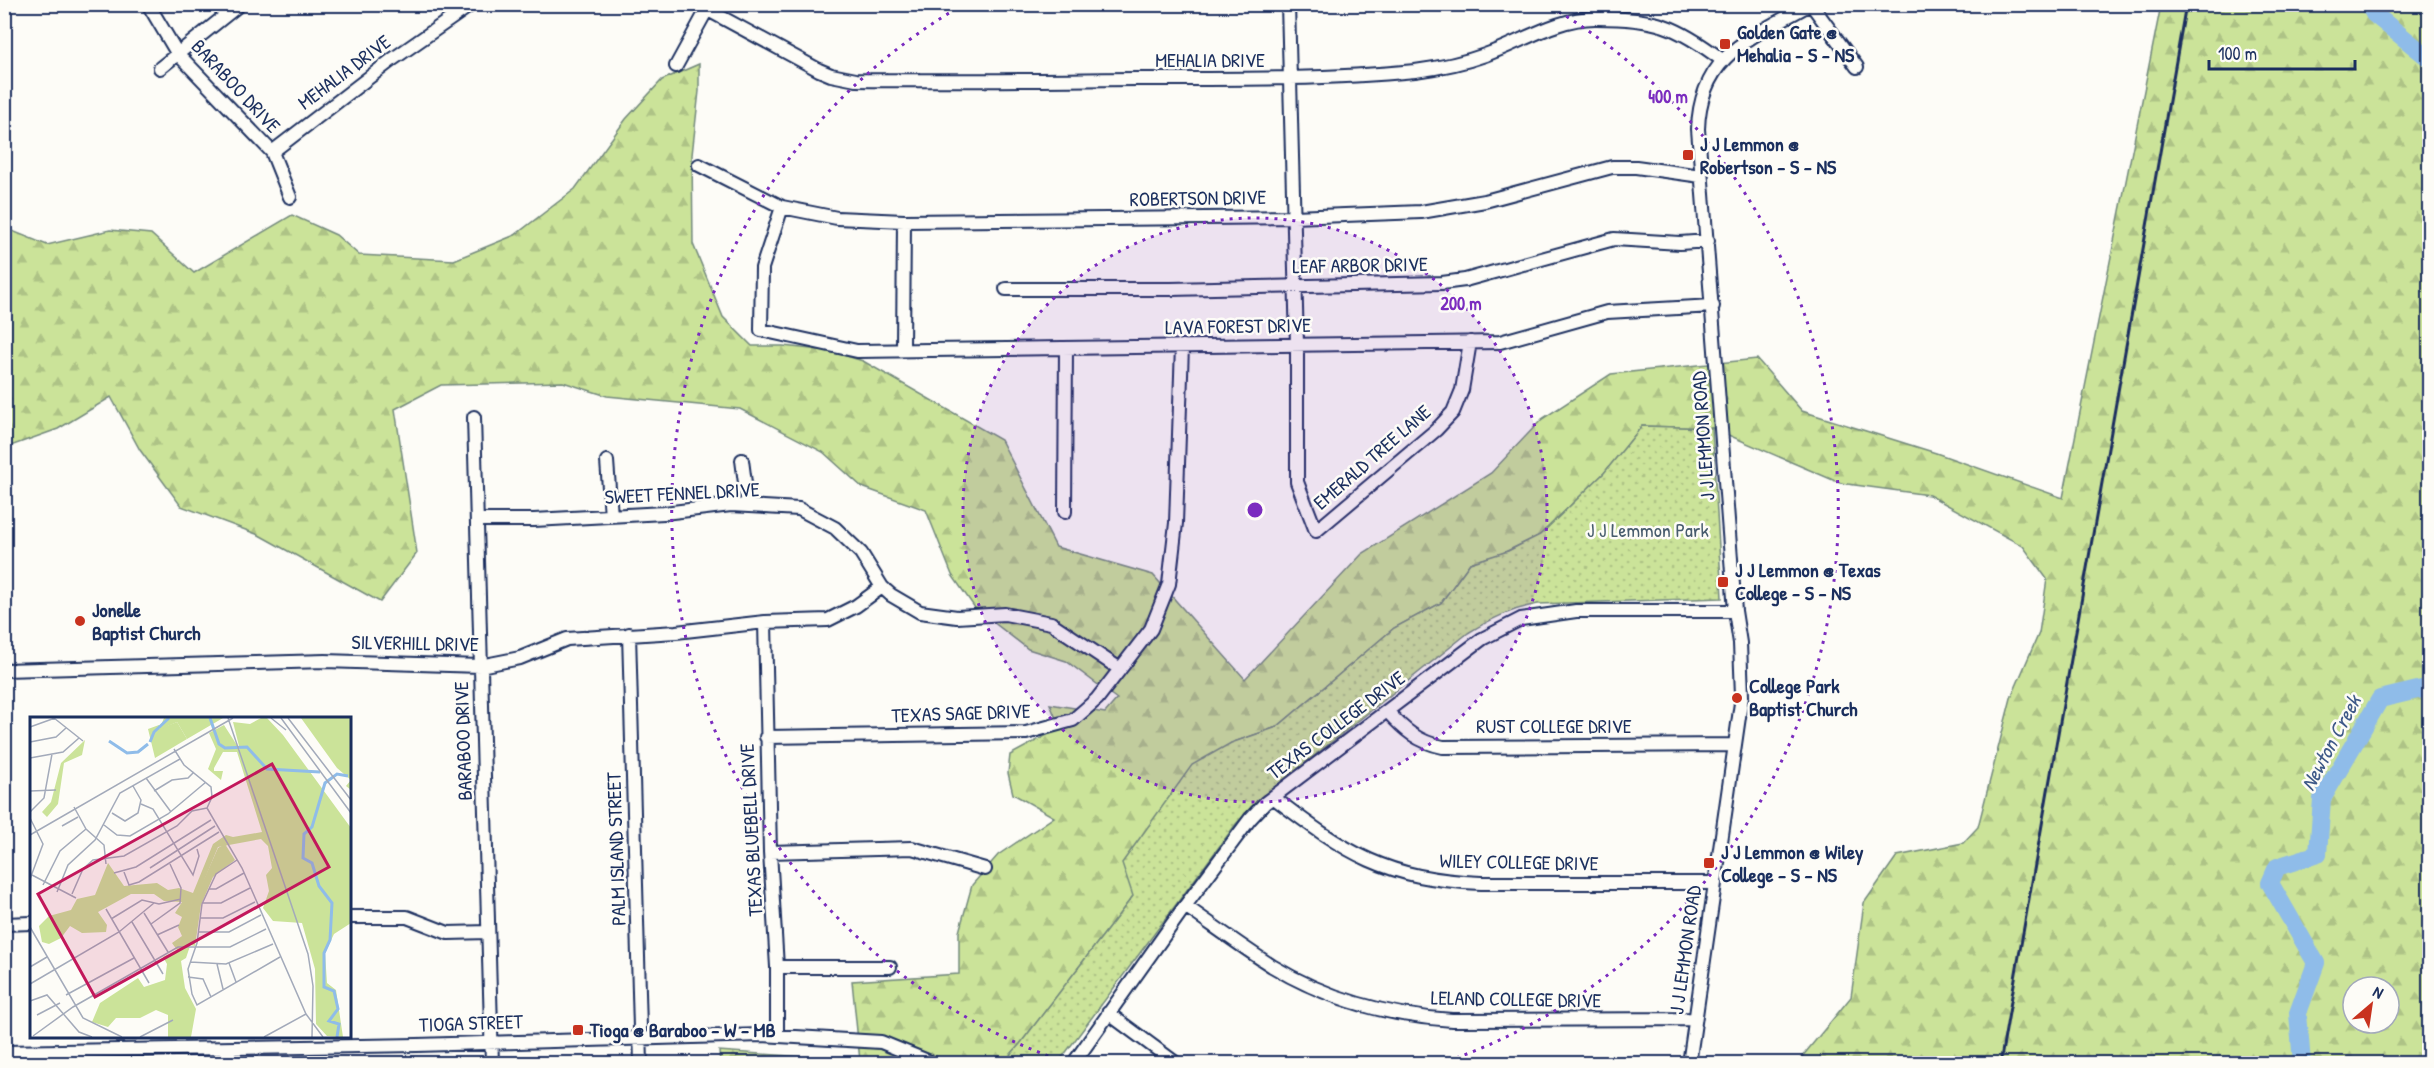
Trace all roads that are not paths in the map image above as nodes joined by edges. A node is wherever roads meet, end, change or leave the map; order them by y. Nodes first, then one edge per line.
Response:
1 (148, 4) edge
2 (240, 4) edge
3 (472, 4) edge
4 (1288, 4) edge
5 (1810, 4) edge
6 (705, 6) edge
7 (177, 53) junction
8 (1722, 60) junction
9 (676, 66) dead end
10 (1857, 67) dead end
11 (160, 68) dead end
12 (1289, 79) junction
13 (272, 152) junction
14 (699, 165) dead end
15 (1701, 176) junction
16 (290, 197) dead end
17 (782, 207) junction
18 (1294, 216) junction
19 (904, 221) junction
20 (1708, 241) junction
21 (1294, 285) junction
22 (1006, 289) dead end
23 (1713, 306) junction
24 (1470, 342) junction
25 (1297, 345) junction
26 (1182, 346) junction
27 (1066, 348) junction
28 (903, 350) junction
29 (474, 417) dead end
30 (607, 460) dead end
31 (742, 460) dead end
32 (748, 506) junction
33 (1065, 512) dead end
34 (611, 516) junction
35 (478, 520) junction
36 (882, 587) junction
37 (1735, 611) junction
38 (765, 622) junction
39 (629, 634) junction
40 (480, 666) junction
41 (1120, 669) junction
42 (4, 670) edge
43 (1387, 711) junction
44 (766, 737) junction
45 (1733, 745) junction
46 (1273, 797) junction
47 (770, 852) junction
48 (985, 869) dead end
49 (1714, 883) junction
50 (1185, 906) junction
51 (351, 917) edge
52 (30, 923) edge
53 (4, 924) edge
54 (488, 932) junction
55 (777, 967) junction
56 (890, 967) dead end
57 (1108, 1013) junction
58 (1694, 1019) junction
59 (777, 1035) junction
60 (641, 1039) junction
61 (492, 1042) junction
62 (4, 1052) edge
63 (492, 1064) edge
64 (641, 1064) edge
65 (935, 1064) edge
66 (1073, 1064) edge
67 (1177, 1064) edge
68 (1689, 1064) edge

1 - 7 street, BARABOO DRIVE
2 - 7 street
3 - 13 street, MEHALIA DRIVE
4 - 12 street
5 - 8 street, J J LEMMON ROAD
5 - 10 street
6 - 9 street
6 - 12 street, MEHALIA DRIVE
7 - 11 street
7 - 13 street, BARABOO DRIVE
8 - 12 street, MEHALIA DRIVE
8 - 15 street, J J LEMMON ROAD
12 - 18 street
13 - 16 street, BARABOO DRIVE
14 - 17 street, ROBERTSON DRIVE
15 - 18 street, ROBERTSON DRIVE
15 - 20 street, J J LEMMON ROAD
17 - 19 street, ROBERTSON DRIVE
17 - 28 street, LAVA FOREST DRIVE
18 - 19 street, ROBERTSON DRIVE
18 - 21 street
19 - 28 street
20 - 21 street, LEAF ARBOR DRIVE
20 - 23 street, J J LEMMON ROAD
21 - 22 street, LEAF ARBOR DRIVE
21 - 25 street
23 - 24 street, LAVA FOREST DRIVE
23 - 37 street, J J LEMMON ROAD
24 - 25 street, LAVA FOREST DRIVE
24 - 25 street, EMERALD TREE LANE
25 - 26 street, LAVA FOREST DRIVE
26 - 27 street, LAVA FOREST DRIVE
26 - 41 street, TEXAS SAGE DRIVE
27 - 28 street, LAVA FOREST DRIVE
27 - 33 street
29 - 35 street, BARABOO DRIVE
30 - 34 street
31 - 32 street
32 - 34 street, SWEET FENNEL DRIVE
32 - 36 street, SWEET FENNEL DRIVE
34 - 35 street, SWEET FENNEL DRIVE
35 - 40 street, BARABOO DRIVE
36 - 38 street, SILVERHILL DRIVE
36 - 41 street, SWEET FENNEL DRIVE
37 - 43 street, TEXAS COLLEGE DRIVE
37 - 45 street, J J LEMMON ROAD
38 - 39 street, SILVERHILL DRIVE
38 - 44 street, TEXAS BLUEBELL DRIVE
39 - 40 street, SILVERHILL DRIVE
39 - 60 street, PALM ISLAND STREET
40 - 42 street, SILVERHILL DRIVE
40 - 54 street, BARABOO DRIVE
41 - 44 street, TEXAS SAGE DRIVE
43 - 45 street, RUST COLLEGE DRIVE
43 - 46 street, TEXAS COLLEGE DRIVE
44 - 47 street, TEXAS BLUEBELL DRIVE
45 - 49 street, J J LEMMON ROAD
46 - 49 street, WILEY COLLEGE DRIVE
46 - 50 street, TEXAS COLLEGE DRIVE
47 - 48 street
47 - 55 street, TEXAS BLUEBELL DRIVE
49 - 58 street, J J LEMMON ROAD
50 - 57 street, TEXAS COLLEGE DRIVE
50 - 58 street, LELAND COLLEGE DRIVE
51 - 54 street
52 - 53 street
54 - 61 street, BARABOO DRIVE
55 - 56 street
55 - 59 street, TEXAS BLUEBELL DRIVE
57 - 66 street, TEXAS COLLEGE DRIVE
57 - 67 street
58 - 68 street, J J LEMMON ROAD
59 - 60 street, TIOGA STREET
59 - 65 street, TIOGA STREET
60 - 61 street, TIOGA STREET
60 - 64 street, PALM ISLAND STREET
61 - 62 street, TIOGA STREET
61 - 63 street, BARABOO DRIVE

